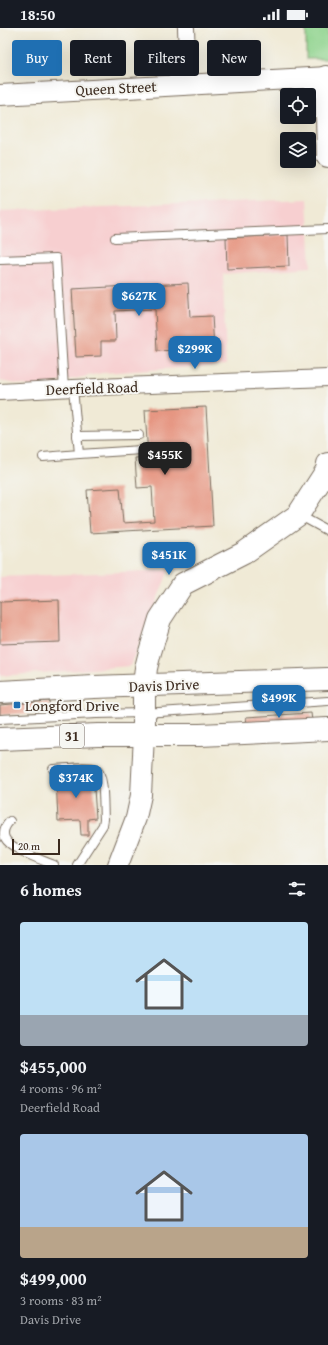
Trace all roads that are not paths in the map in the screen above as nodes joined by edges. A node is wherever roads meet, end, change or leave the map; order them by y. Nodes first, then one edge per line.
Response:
1 (186, 28) edge
2 (327, 77) edge
3 (188, 84) junction
4 (0, 95) edge
5 (328, 156) edge
6 (328, 229) edge
7 (115, 238) dead end
8 (0, 260) edge
9 (328, 378) edge
10 (68, 388) junction
11 (0, 392) edge
12 (140, 435) dead end
13 (77, 436) junction
14 (142, 450) dead end
15 (79, 454) junction
16 (42, 457) dead end
17 (328, 464) edge
18 (298, 515) junction
19 (328, 531) edge
20 (328, 678) edge
21 (144, 686) junction
22 (0, 692) edge
23 (328, 701) edge
24 (144, 713) junction
25 (0, 719) edge
26 (328, 729) edge
27 (144, 735) junction
28 (0, 739) edge
29 (52, 769) dead end
30 (10, 821) dead end
31 (54, 865) edge
32 (77, 865) edge
33 (118, 865) edge

1 - 3 street
2 - 3 street, Queen Street
2 - 5 main road
3 - 4 street, Queen Street
6 - 7 lane
8 - 10 lane
9 - 10 street, Deerfield Road
10 - 11 street, Deerfield Road
10 - 13 lane
12 - 13 lane
13 - 15 lane
14 - 15 lane
15 - 16 lane
17 - 18 main road
18 - 19 lane
18 - 21 main road
20 - 21 main road, Davis Drive
21 - 22 main road, Davis Drive
21 - 24 main road
23 - 24 lane
24 - 25 lane
24 - 27 main road
26 - 27 main road, 31
27 - 28 main road, 31
27 - 33 street
29 - 32 lane
30 - 31 lane

